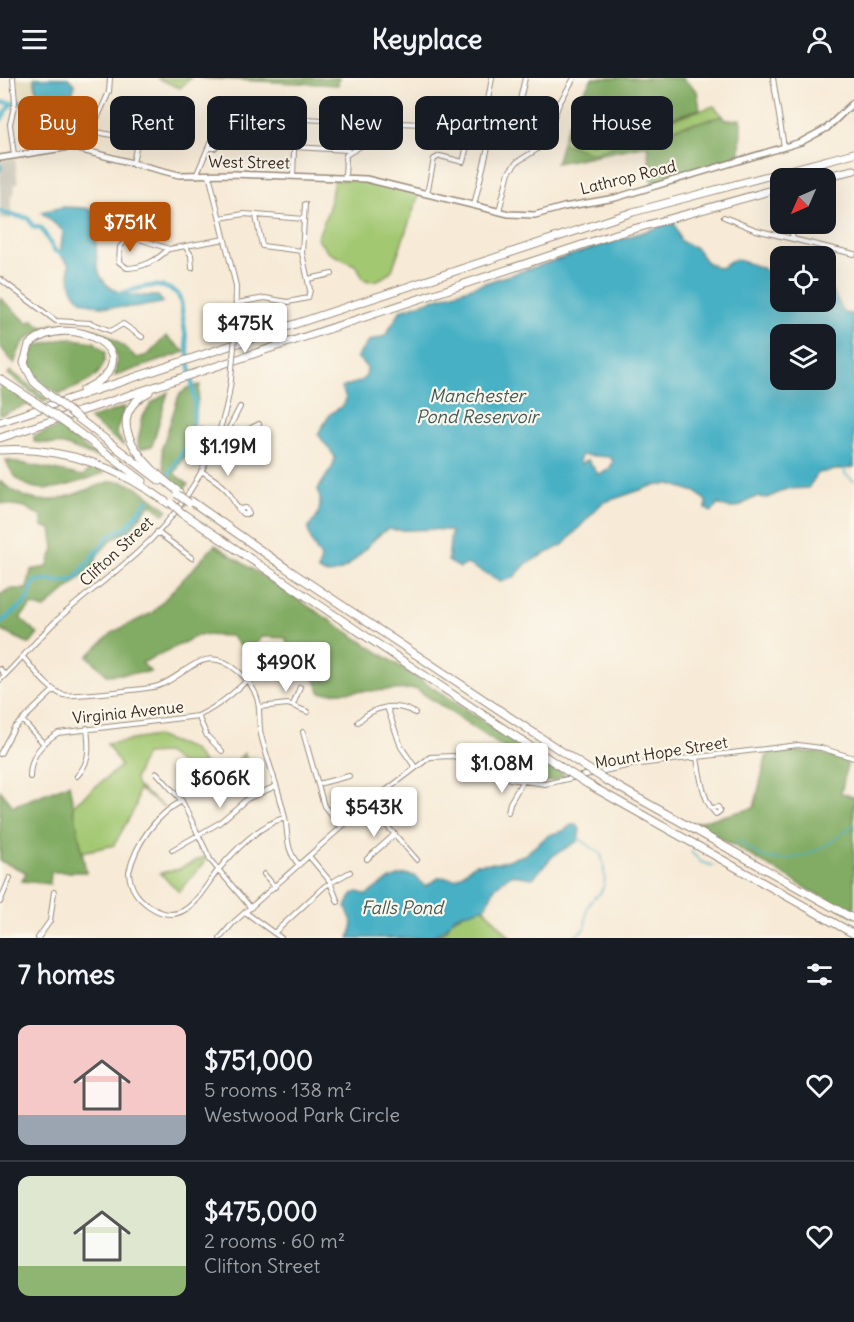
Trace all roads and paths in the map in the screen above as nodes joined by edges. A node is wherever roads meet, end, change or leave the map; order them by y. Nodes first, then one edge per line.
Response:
1 (13, 78) edge
2 (110, 78) edge
3 (492, 78) edge
4 (525, 78) edge
5 (574, 78) edge
6 (773, 78) edge
7 (489, 96) edge
8 (854, 102) edge
9 (98, 117) edge
10 (403, 123) edge
11 (784, 147) junction
12 (307, 148) edge
13 (49, 150) edge
14 (83, 150) edge
15 (135, 150) edge
16 (208, 150) edge
17 (294, 150) edge
18 (353, 150) edge
19 (854, 151) edge
20 (349, 152) junction
21 (14, 155) junction
22 (1, 158) edge
23 (133, 164) junction
24 (854, 172) edge
25 (209, 174) junction
26 (836, 174) edge
27 (196, 176) junction
28 (293, 176) junction
29 (345, 178) junction
30 (770, 191) edge
31 (427, 194) junction
32 (305, 204) dead end
33 (474, 205) junction
34 (499, 211) junction
35 (256, 216) junction
36 (724, 217) dead end
37 (220, 218) junction
38 (304, 219) junction
39 (793, 234) edge
40 (225, 239) junction
41 (794, 239) junction
42 (185, 246) junction
43 (168, 249) junction
44 (302, 251) junction
45 (854, 254) edge
46 (192, 268) dead end
47 (332, 274) dead end
48 (0, 279) edge
49 (308, 279) junction
50 (237, 303) junction
51 (142, 337) dead end
52 (0, 379) edge
53 (170, 382) junction
54 (56, 400) junction
55 (240, 407) dead end
56 (0, 422) edge
57 (259, 424) dead end
58 (202, 429) dead end
59 (220, 432) junction
60 (245, 432) junction
61 (226, 435) junction
62 (0, 438) edge
63 (218, 438) junction
64 (0, 450) edge
65 (250, 450) dead end
66 (201, 471) junction
67 (178, 493) junction
68 (170, 503) junction
69 (238, 509) dead end
70 (157, 532) junction
71 (192, 558) dead end
72 (270, 656) dead end
73 (23, 657) junction
74 (0, 669) edge
75 (5, 675) junction
76 (0, 680) edge
77 (246, 680) junction
78 (300, 687) dead end
79 (54, 690) junction
80 (293, 705) junction
81 (259, 707) junction
82 (387, 707) junction
83 (308, 712) dead end
84 (415, 713) dead end
85 (198, 716) junction
86 (22, 720) junction
87 (358, 722) dead end
88 (87, 728) junction
89 (303, 732) dead end
90 (44, 744) junction
91 (222, 751) dead end
92 (0, 754) edge
93 (854, 758) edge
94 (697, 759) junction
95 (415, 767) junction
96 (157, 773) dead end
97 (77, 776) dead end
98 (349, 776) dead end
99 (30, 777) dead end
100 (522, 782) junction
101 (318, 784) junction
102 (276, 786) junction
103 (182, 801) junction
104 (368, 804) junction
105 (712, 808) dead end
106 (508, 812) dead end
107 (284, 818) junction
108 (341, 827) junction
109 (395, 834) junction
110 (198, 835) junction
111 (172, 850) dead end
112 (309, 856) junction
113 (367, 859) dead end
114 (417, 860) dead end
115 (299, 865) junction
116 (219, 870) junction
117 (350, 872) dead end
118 (264, 874) dead end
119 (10, 878) dead end
120 (330, 883) junction
121 (0, 887) edge
122 (275, 887) junction
123 (5, 890) junction
124 (54, 892) dead end
125 (0, 902) edge
126 (338, 902) dead end
127 (250, 908) junction
128 (245, 912) junction
129 (854, 920) edge
130 (274, 933) junction
131 (854, 934) edge
132 (222, 937) edge
133 (38, 938) edge
134 (281, 938) edge

1 - 21 street
2 - 9 street
3 - 7 street
4 - 33 street
5 - 34 street
6 - 11 street
8 - 11 main road, Lathrop Road
10 - 31 street
11 - 34 main road, Lathrop Road
12 - 20 street
13 - 21 main road, West Street
14 - 23 main road, West Street
15 - 23 street
16 - 27 street
17 - 28 street
18 - 20 street
19 - 54 highway
20 - 29 street
21 - 22 main road, West Street
23 - 27 main road, West Street
24 - 26 highway
25 - 27 main road, West Street
25 - 28 main road, West Street
25 - 37 street, Clifton Street
28 - 29 main road, West Street
29 - 31 main road, West Street
30 - 53 highway
31 - 33 main road, West Street
32 - 38 street
33 - 34 main road, West Street
35 - 37 street
35 - 38 street
35 - 44 street
36 - 41 street
37 - 40 street, Clifton Street
38 - 44 street
39 - 41 street
40 - 42 street
40 - 50 street, Clifton Street
41 - 45 street
42 - 43 street
42 - 46 street
43 - 43 street
44 - 49 street
47 - 49 street
48 - 51 street
49 - 50 street
50 - 59 street, Clifton Street, bridge
52 - 68 highway, bridge
53 - 62 highway
53 - 67 highway
54 - 54 highway
54 - 56 highway
54 - 67 highway, bridge
55 - 61 street
57 - 60 street
58 - 63 street
59 - 61 street
59 - 63 street, Clifton Street
60 - 61 street
60 - 65 street
63 - 66 street, Clifton Street
64 - 68 highway
66 - 69 street
66 - 70 street, Clifton Street
67 - 129 highway, bridge
68 - 131 highway, bridge
70 - 71 street
70 - 73 street, Clifton Street
72 - 77 street, Virginia Avenue
73 - 75 street, Clifton Street
73 - 79 street
74 - 75 street
75 - 76 street, Clifton Street
77 - 79 street
77 - 81 street
77 - 85 street, Virginia Avenue
78 - 80 street
79 - 86 street
80 - 81 street
80 - 83 street
81 - 102 street
82 - 84 street
82 - 87 street
82 - 95 street
85 - 88 street, Virginia Avenue
85 - 91 street
86 - 90 street
86 - 92 street
88 - 90 street, Virginia Avenue
88 - 97 street
89 - 101 street
90 - 99 street
93 - 94 street, Mount Hope Street
94 - 100 street, Mount Hope Street
94 - 105 street
95 - 100 street, Mount Hope Street
95 - 104 street, Mount Hope Street
96 - 103 street
98 - 101 street
100 - 106 street
101 - 108 street
102 - 107 street
102 - 110 street
103 - 110 street
103 - 116 street
104 - 108 street, Mount Hope Street
104 - 109 street
107 - 115 street
107 - 116 street
108 - 112 street, Mount Hope Street
109 - 113 street
109 - 114 street
110 - 111 street
110 - 116 street
112 - 115 street, Mount Hope Street
112 - 120 street
115 - 122 street, Mount Hope Street
116 - 127 street
117 - 120 street
118 - 122 street
119 - 123 street
120 - 126 street
120 - 130 street
121 - 123 street
122 - 127 street, Mount Hope Street
123 - 125 street
124 - 133 street
127 - 128 street, Mount Hope Street
128 - 130 street
128 - 132 street, Mount Hope Street
130 - 134 street

